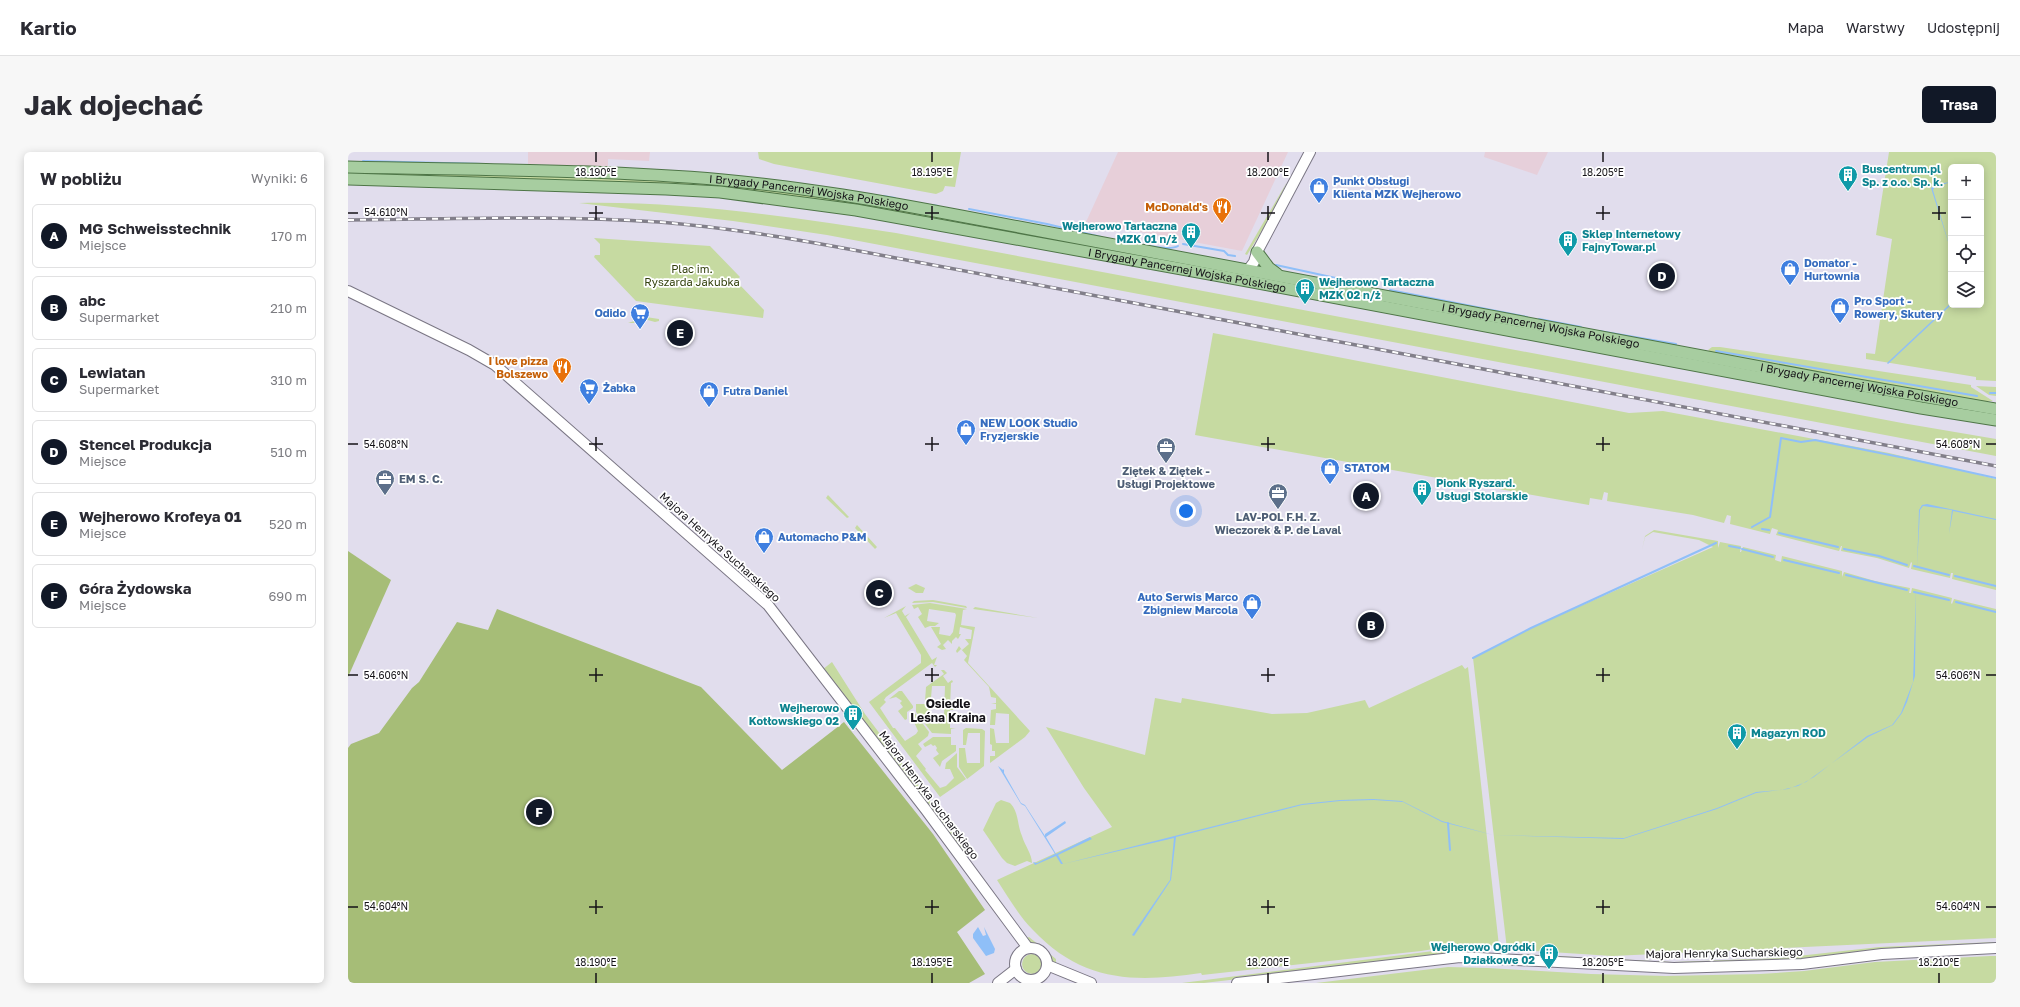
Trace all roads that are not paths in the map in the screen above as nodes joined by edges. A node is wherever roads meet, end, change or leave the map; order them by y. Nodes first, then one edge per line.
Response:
1 (1310, 152) edge
2 (348, 167) edge
3 (348, 180) edge
4 (1257, 252) junction
5 (1248, 270) junction
6 (1279, 275) junction
7 (1245, 281) junction
8 (348, 291) edge
9 (1996, 409) edge
10 (1996, 420) edge
11 (1996, 948) edge
12 (1025, 950) junction
13 (1046, 969) junction
14 (1018, 972) junction
15 (998, 983) edge
16 (1002, 983) edge
17 (1091, 983) edge
18 (1237, 983) edge

1 - 4 street
2 - 5 main road, I Brygady Pancernej Wojska Polskiego
3 - 7 main road, I Brygady Pancernej Wojska Polskiego
4 - 5 street
4 - 6 main road
5 - 6 main road, I Brygady Pancernej Wojska Polskiego
5 - 7 street
6 - 9 main road, I Brygady Pancernej Wojska Polskiego
7 - 10 main road, I Brygady Pancernej Wojska Polskiego
8 - 12 street, Majora Henryka Sucharskiego
11 - 18 street, Majora Henryka Sucharskiego
12 - 13 street
12 - 14 street
13 - 14 street
13 - 17 street
14 - 15 street
14 - 16 street

